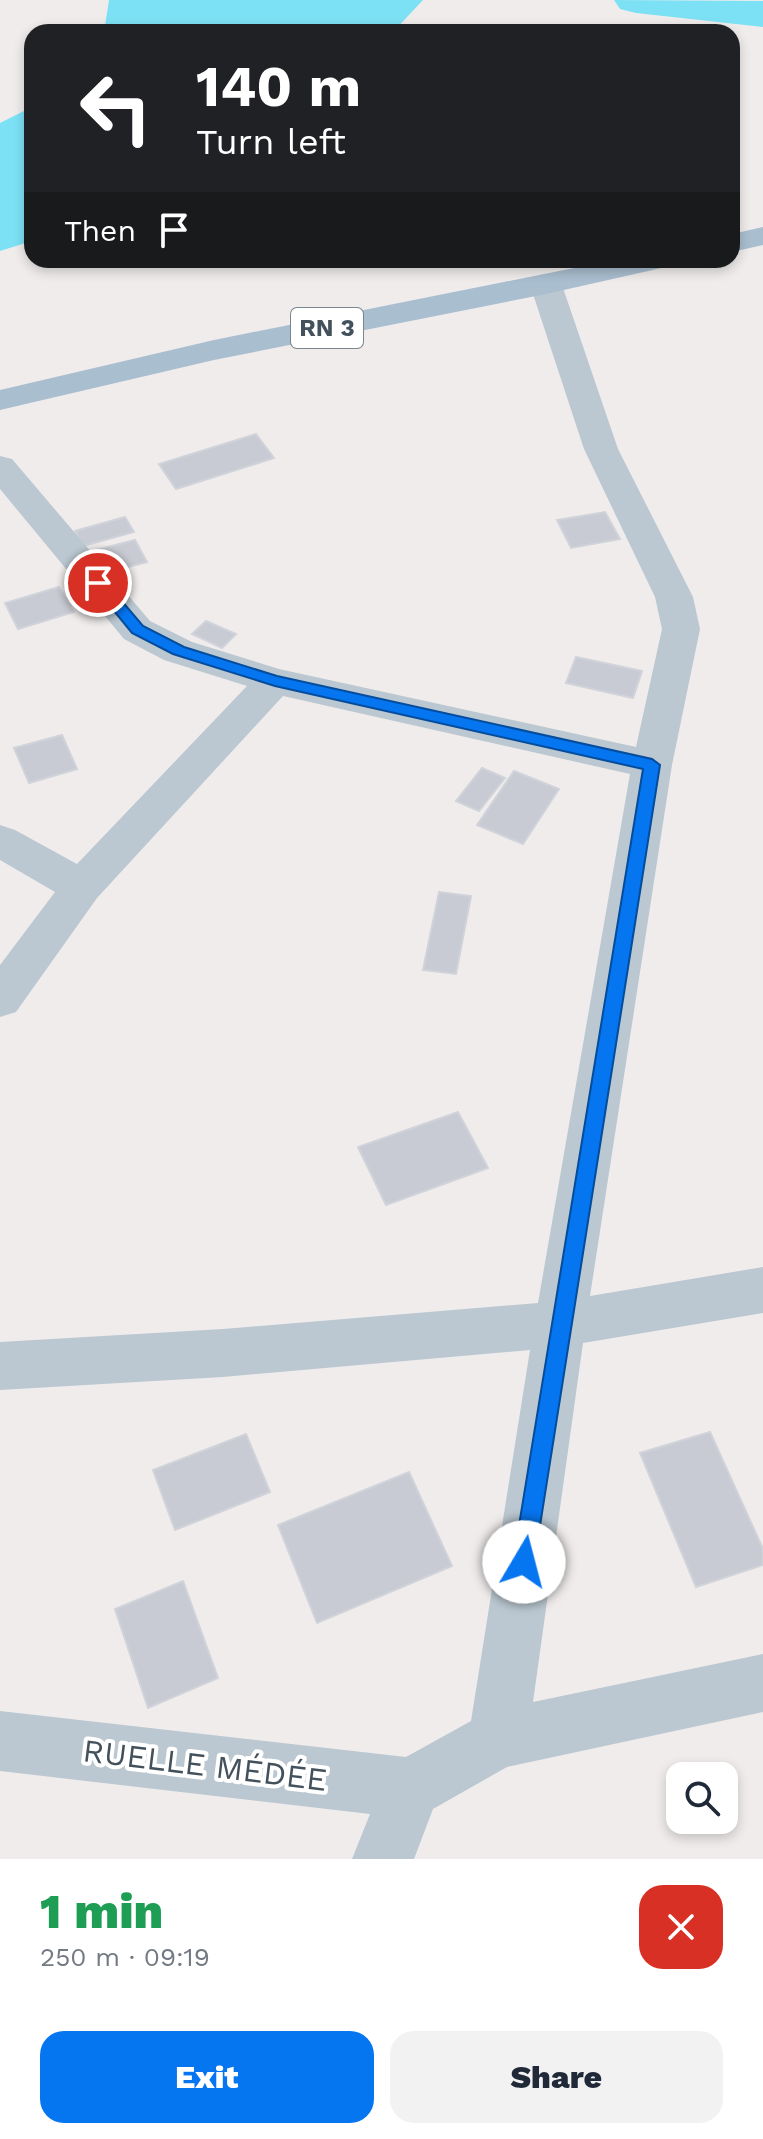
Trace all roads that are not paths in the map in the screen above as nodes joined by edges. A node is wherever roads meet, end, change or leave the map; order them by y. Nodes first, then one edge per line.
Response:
1 (763, 236) edge
2 (740, 241) edge
3 (620, 268) edge
4 (546, 285) junction
5 (0, 400) edge
6 (0, 467) edge
7 (275, 681) junction
8 (652, 765) junction
9 (0, 841) edge
10 (82, 887) junction
11 (0, 999) edge
12 (763, 1290) edge
13 (560, 1324) junction
14 (0, 1366) edge
15 (763, 1683) edge
16 (498, 1739) junction
17 (0, 1741) edge
18 (410, 1788) junction
19 (383, 1859) edge

1 - 2 main road
3 - 4 main road, RN 3
4 - 5 main road, RN 3
4 - 8 street
6 - 7 street
7 - 8 street
7 - 10 street
8 - 13 street
9 - 10 street
10 - 11 street
12 - 13 street
13 - 14 street
13 - 16 street
15 - 16 street
16 - 18 street
17 - 18 street, RUELLE MÉDÉE
18 - 19 street

